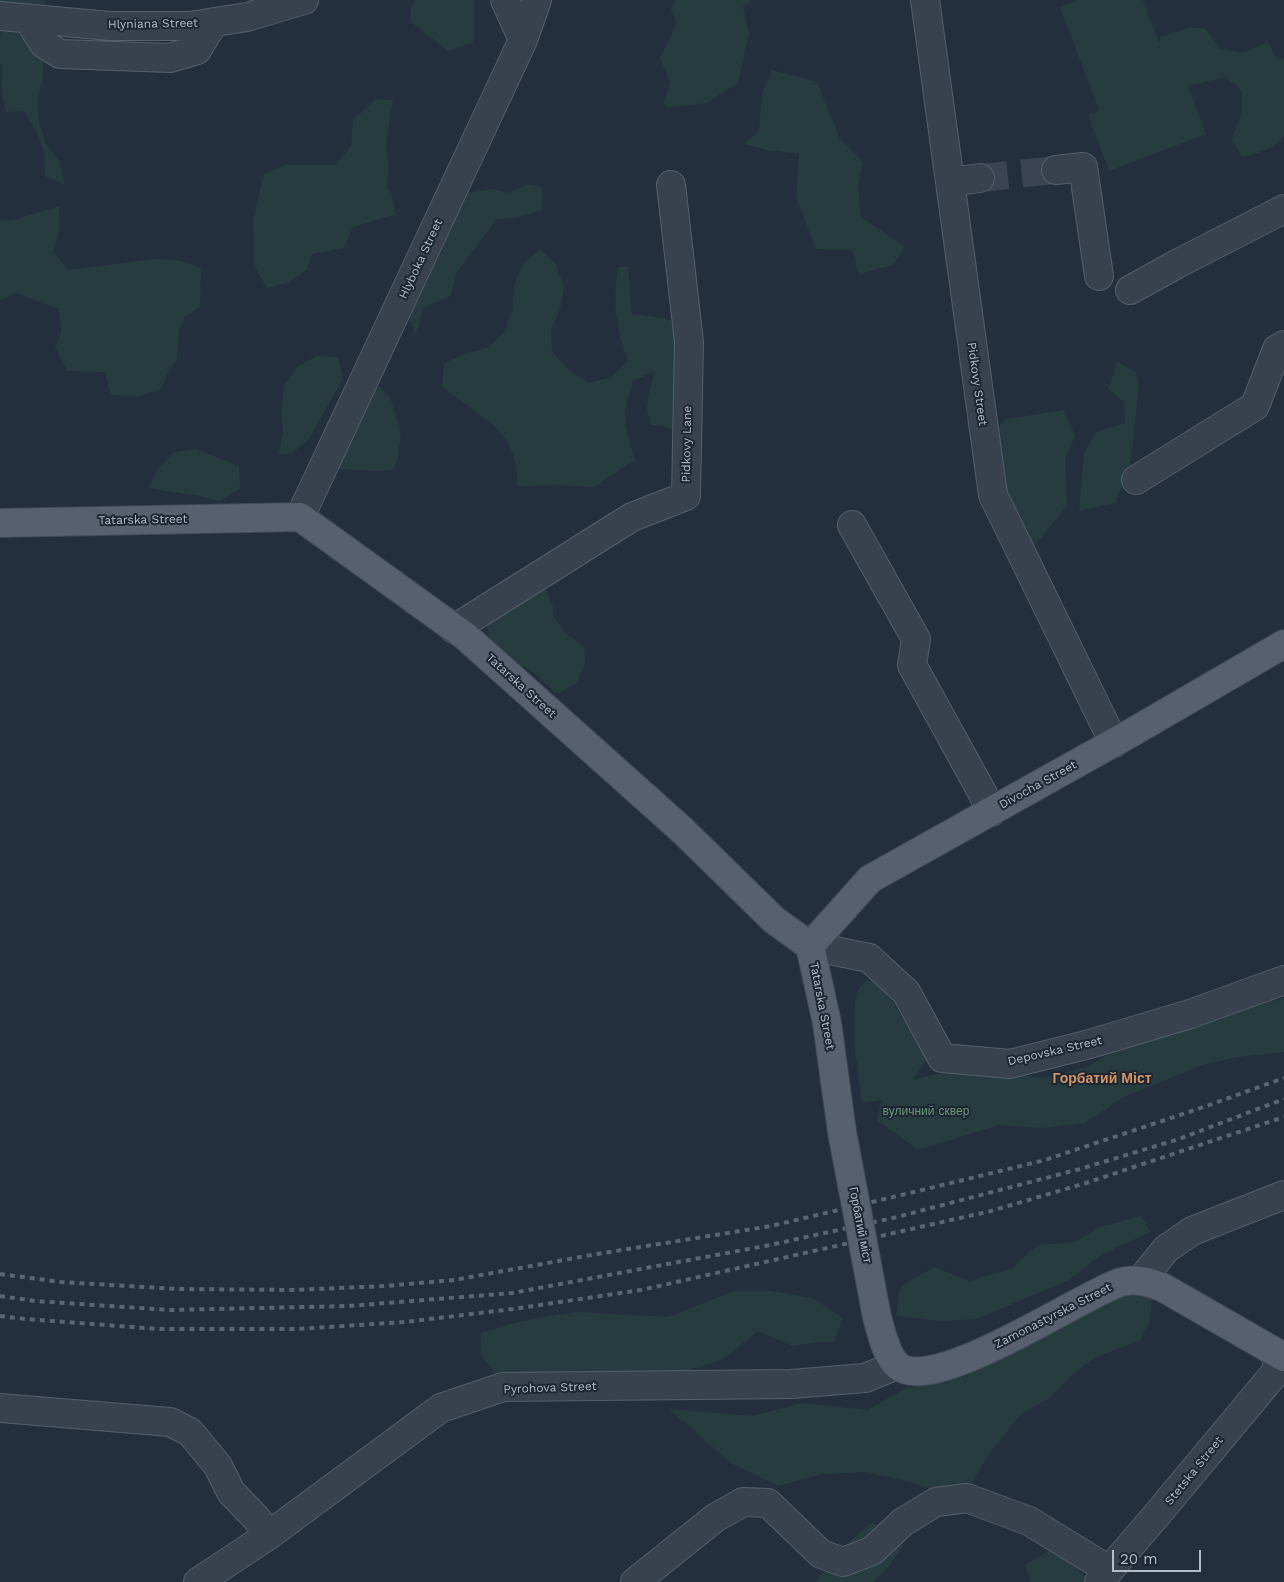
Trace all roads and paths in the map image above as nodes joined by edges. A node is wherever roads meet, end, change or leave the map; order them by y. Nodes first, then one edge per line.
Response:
1 (304, 0) edge
2 (505, 0) edge
3 (537, 0) edge
4 (925, 0) edge
5 (0, 16) edge
6 (28, 19) junction
7 (214, 22) junction
8 (523, 40) junction
9 (1056, 170) tunnel mouth
10 (980, 178) tunnel mouth
11 (950, 182) junction
12 (671, 184) dead end
13 (1284, 209) edge
14 (1099, 276) dead end
15 (1130, 290) dead end
16 (1284, 345) edge
17 (1136, 480) dead end
18 (300, 517) junction
19 (0, 523) edge
20 (852, 525) dead end
21 (454, 629) junction
22 (1284, 644) edge
23 (1114, 743) junction
24 (991, 812) junction
25 (810, 946) junction
26 (1284, 980) edge
27 (842, 1132) joint
28 (1284, 1195) edge
29 (1141, 1280) junction
30 (1282, 1356) edge
31 (897, 1365) junction
32 (0, 1408) edge
33 (269, 1535) junction
34 (872, 1551) junction
35 (1104, 1576) edge
36 (198, 1582) edge
37 (635, 1582) edge
38 (842, 1582) edge

1 - 7 street, Hlyniana Street
2 - 8 street
3 - 8 street, Hlyboka Street
4 - 11 street, Pidkovy Street
5 - 6 street, Hlyniana Street
6 - 7 street, Hlyniana Street
6 - 7 street
8 - 18 street, Hlyboka Street
9 - 14 street
10 - 11 street
11 - 23 street, Pidkovy Street
12 - 21 street, Pidkovy Lane
13 - 15 street
16 - 17 street
18 - 19 main road, Tatarska Street
18 - 21 main road, Tatarska Street
20 - 24 street
21 - 25 main road, Tatarska Street
22 - 23 main road, Divocha Street
23 - 24 main road, Divocha Street
24 - 25 main road, Divocha Street
25 - 26 street, Depovska Street
25 - 27 main road, Tatarska Street
27 - 31 main road, Горбатий міст, bridge
28 - 29 street
29 - 30 main road
29 - 31 main road, Zamonastyrska Street
30 - 35 street, Stetska Street
31 - 33 street, Pyrohova Street
32 - 33 street
33 - 36 street, Pyrohova Street
34 - 35 street
34 - 37 street
34 - 38 street

